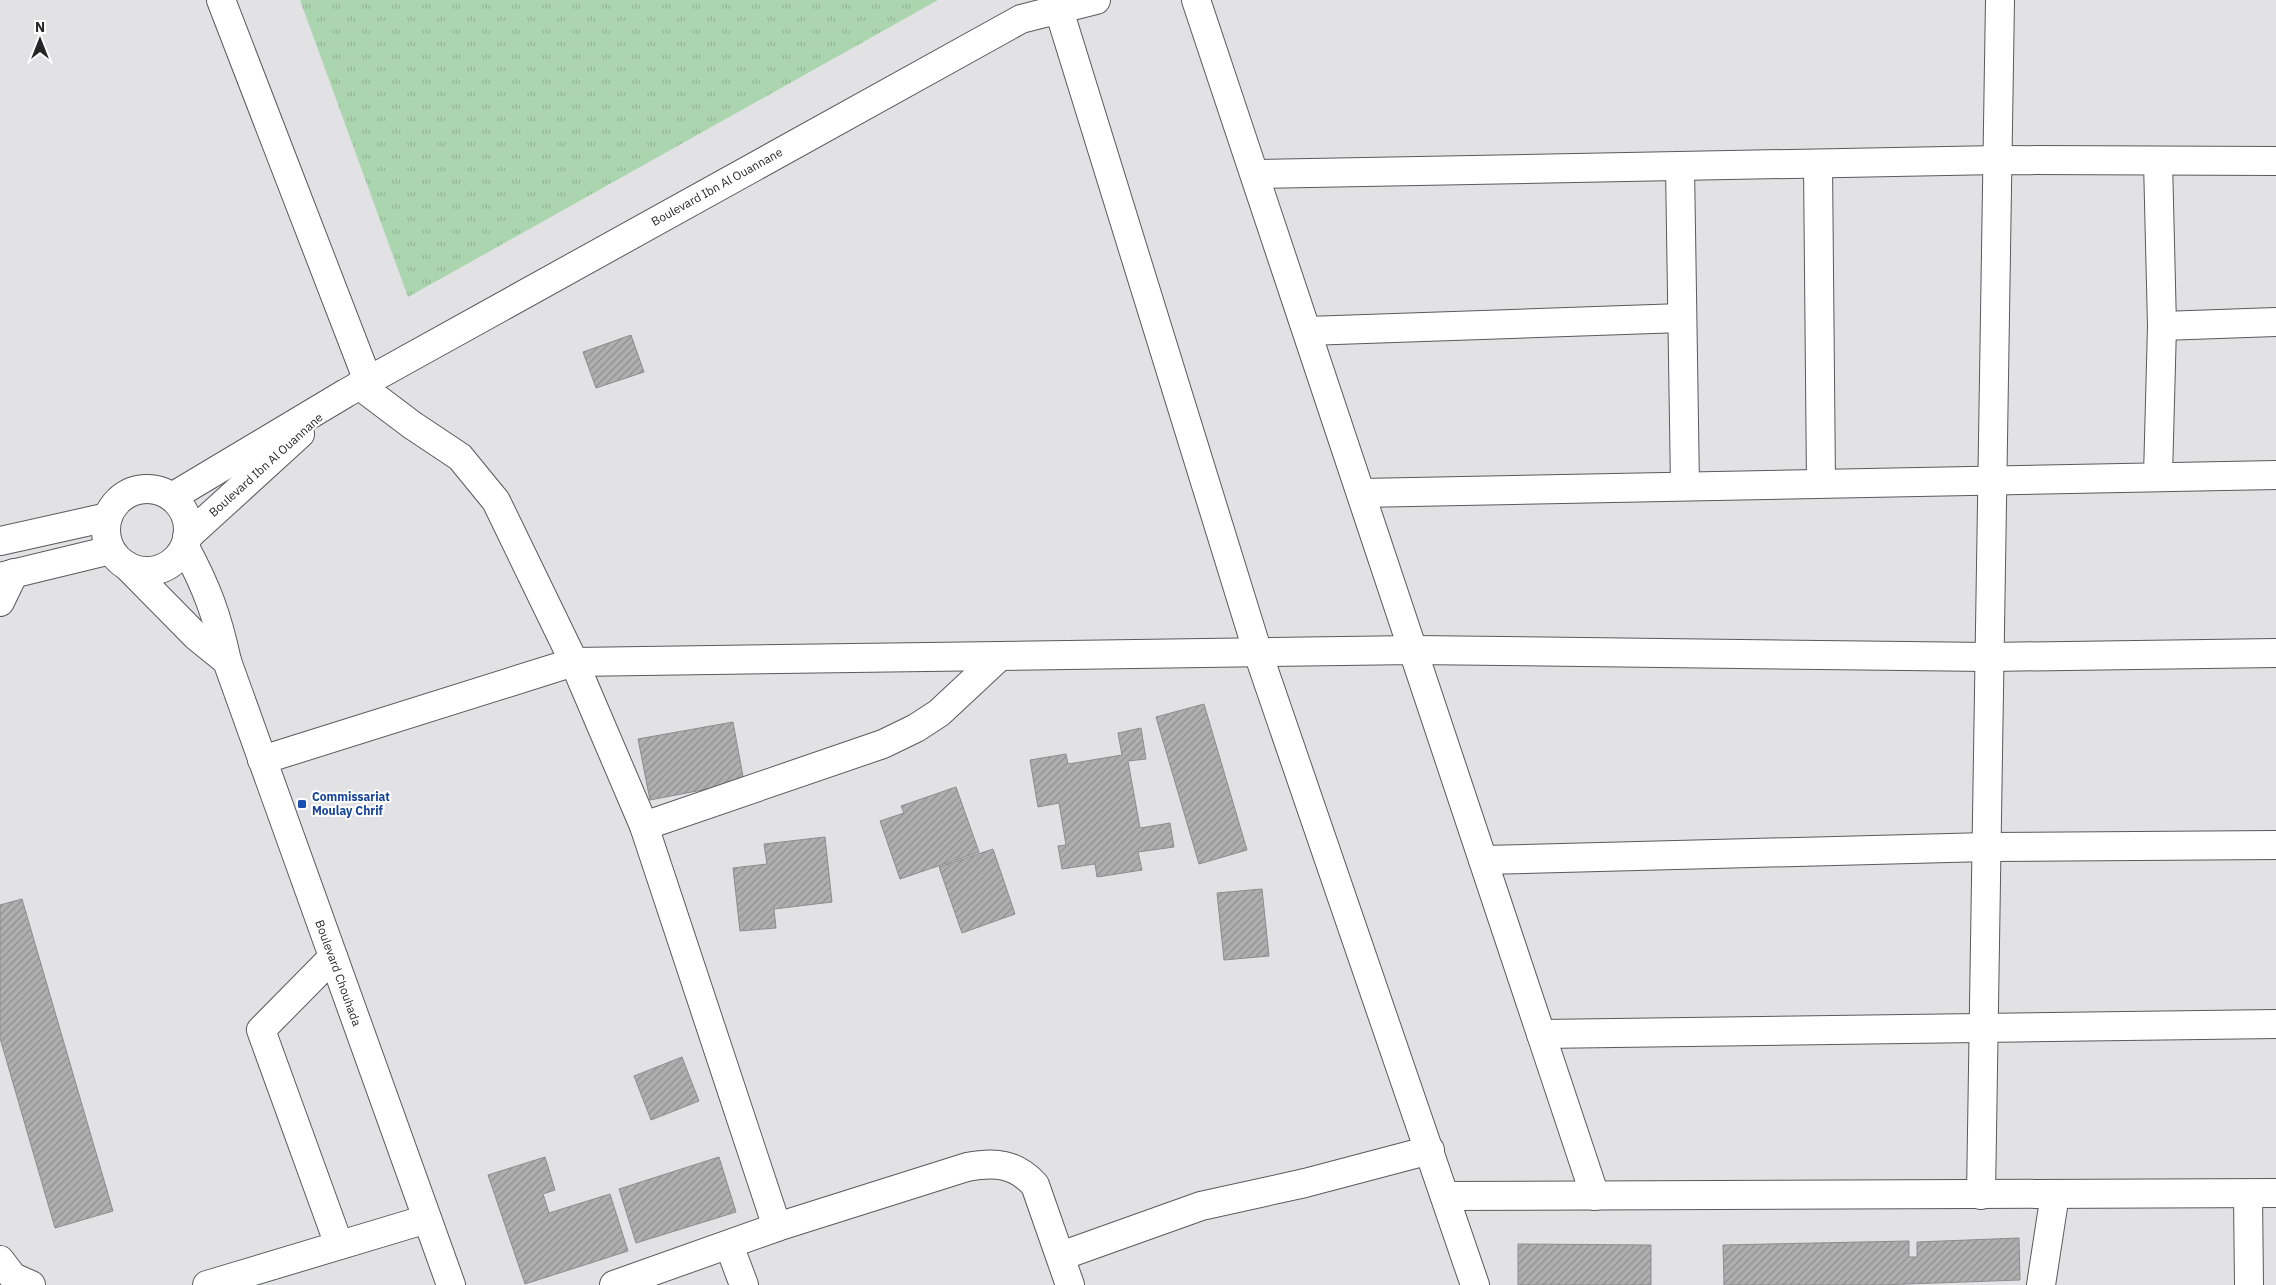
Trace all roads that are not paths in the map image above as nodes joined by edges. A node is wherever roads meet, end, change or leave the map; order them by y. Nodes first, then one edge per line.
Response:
1 (221, 0) edge
2 (1096, 0) edge
3 (1196, 0) edge
4 (2000, 0) edge
5 (1059, 10) junction
6 (1998, 160) junction
7 (2158, 160) junction
8 (2276, 161) edge
9 (1818, 164) junction
10 (1680, 166) junction
11 (1255, 174) junction
12 (1682, 318) junction
13 (2276, 322) edge
14 (2162, 326) junction
15 (1307, 332) junction
16 (358, 386) junction
17 (2276, 475) edge
18 (2158, 476) junction
19 (1993, 479) junction
20 (1821, 483) junction
21 (1685, 486) junction
22 (1361, 493) junction
23 (172, 498) junction
24 (108, 517) junction
25 (0, 541) edge
26 (186, 542) junction
27 (119, 557) junction
28 (7, 575) edge
29 (0, 602) edge
30 (1414, 650) junction
31 (1258, 653) junction
32 (2276, 653) edge
33 (1990, 657) junction
34 (999, 658) junction
35 (227, 660) junction
36 (574, 662) junction
37 (262, 760) junction
38 (644, 826) junction
39 (2276, 845) edge
40 (1987, 847) junction
41 (1483, 860) junction
42 (333, 957) junction
43 (2276, 1024) edge
44 (1984, 1028) junction
45 (1541, 1034) junction
46 (1430, 1150) junction
47 (2276, 1193) edge
48 (2055, 1194) junction
49 (2248, 1194) junction
50 (1981, 1195) junction
51 (1445, 1196) junction
52 (1595, 1196) junction
53 (427, 1219) junction
54 (777, 1227) junction
55 (339, 1245) junction
56 (729, 1245) junction
57 (1061, 1256) junction
58 (0, 1260) edge
59 (31, 1285) edge
60 (207, 1285) edge
61 (451, 1285) edge
62 (614, 1285) edge
63 (744, 1285) edge
64 (1070, 1285) edge
65 (1476, 1285) edge
66 (2041, 1285) edge
67 (2249, 1285) edge

1 - 16 street
2 - 5 street, Boulevard Ibn Al Ouannane
3 - 11 street
4 - 6 street
5 - 16 street, Boulevard Ibn Al Ouannane
5 - 31 street
6 - 7 street
6 - 9 street
6 - 19 street
7 - 8 street
7 - 14 street
9 - 10 street
9 - 20 street
10 - 11 street
10 - 12 street
11 - 15 street
12 - 15 street
12 - 21 street
13 - 14 street
14 - 18 street
15 - 22 street
16 - 23 street, Boulevard Ibn Al Ouannane
16 - 26 street, Boulevard Ibn Al Ouannane
16 - 36 street
17 - 18 street
18 - 19 street
19 - 20 street
19 - 33 street
20 - 21 street
21 - 22 street
22 - 30 street
23 - 24 street
23 - 26 street
24 - 25 street
24 - 27 street
26 - 27 street
26 - 35 street, Boulevard Chouhada
27 - 28 street
27 - 35 street
28 - 29 street
30 - 31 street
30 - 33 street
30 - 41 street
31 - 34 street
31 - 46 street
32 - 33 street
33 - 40 street
34 - 36 street
34 - 38 street
35 - 37 street, Boulevard Chouhada
36 - 37 street
36 - 38 street
37 - 42 street, Boulevard Chouhada
38 - 54 street
39 - 40 street
40 - 41 street
40 - 44 street
41 - 45 street
42 - 53 street, Boulevard Chouhada
42 - 55 street
43 - 44 street
44 - 45 street
44 - 50 street
45 - 52 street
46 - 51 street
46 - 57 street
47 - 49 street
48 - 49 street
48 - 50 street
48 - 66 street
49 - 67 street
50 - 52 street
51 - 52 street
51 - 65 street
53 - 55 street
53 - 61 street, Boulevard Chouhada
54 - 56 street
54 - 57 street
55 - 60 street
56 - 62 street
56 - 63 street
57 - 64 street
58 - 59 street

